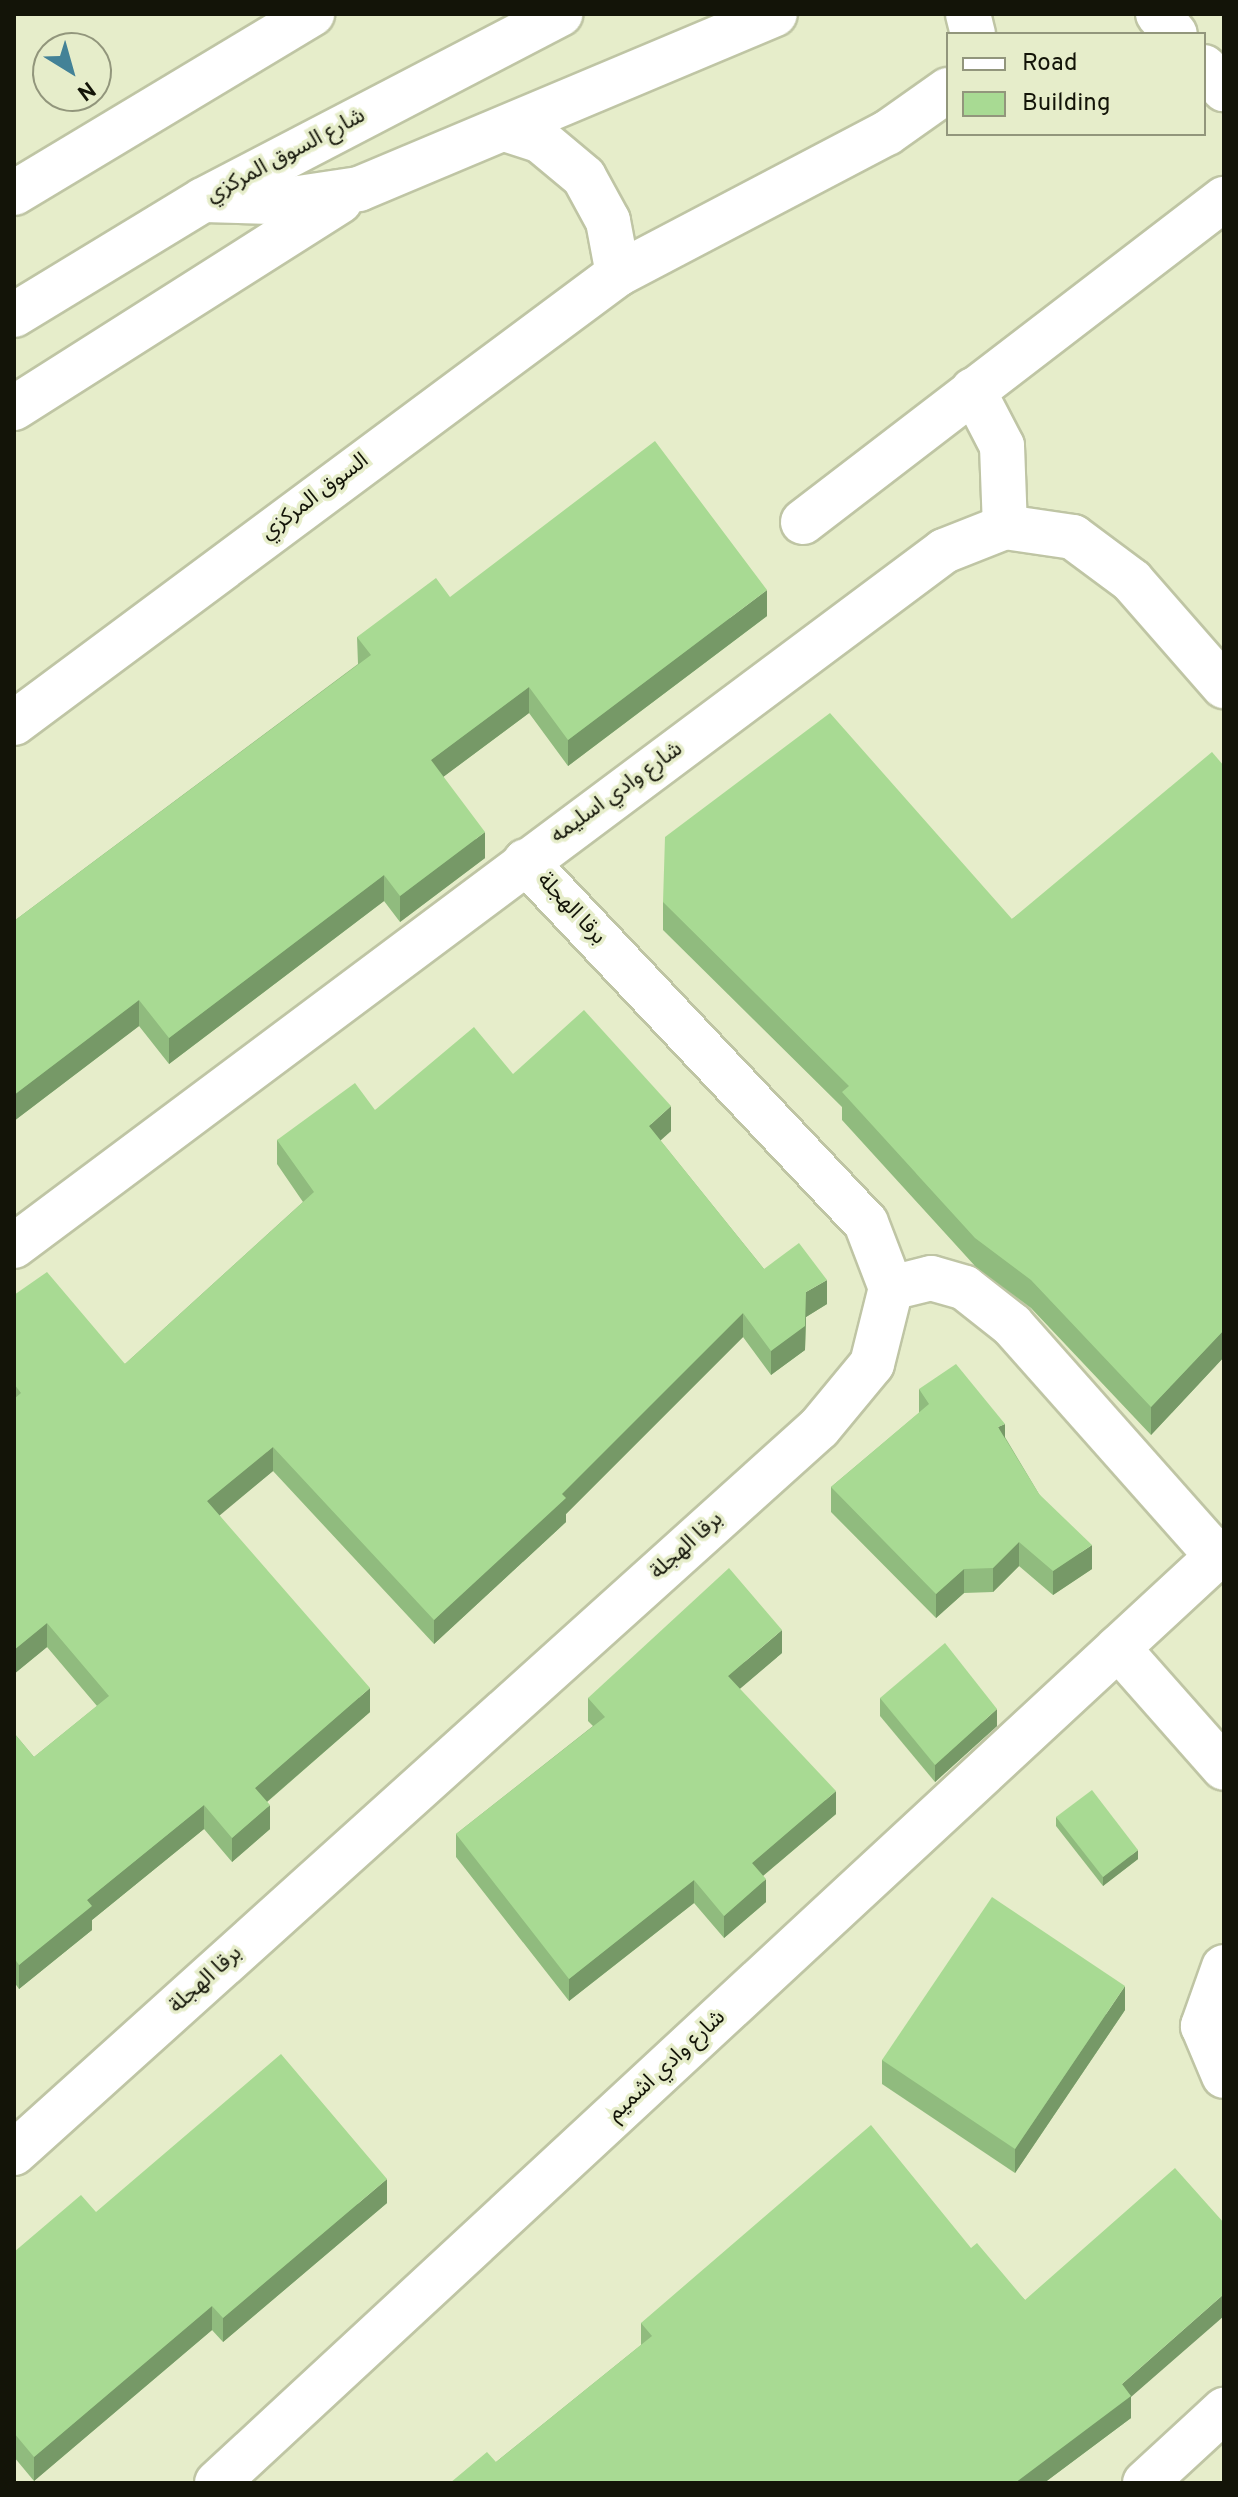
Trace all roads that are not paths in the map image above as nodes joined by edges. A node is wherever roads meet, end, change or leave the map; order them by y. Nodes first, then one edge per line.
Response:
1 (312, 14) edge
2 (561, 14) edge
3 (775, 14) edge
4 (1158, 14) edge
5 (1173, 32) edge
6 (1206, 69) edge
7 (1224, 89) edge
8 (946, 91) edge
9 (508, 130) junction
10 (359, 189) junction
11 (14, 193) edge
12 (1224, 199) edge
13 (203, 200) junction
14 (618, 274) junction
15 (16, 317) edge
16 (973, 390) junction
17 (14, 408) edge
18 (803, 522) dead end
19 (1005, 527) junction
20 (1224, 686) edge
21 (14, 723) edge
22 (525, 861) junction
23 (14, 1246) edge
24 (891, 1288) junction
25 (1221, 1553) edge
26 (1118, 1648) junction
27 (1224, 1768) edge
28 (1224, 1967) edge
29 (1224, 2076) edge
30 (14, 2153) edge
31 (1224, 2410) edge
32 (217, 2483) edge
33 (1145, 2483) edge

1 - 11 street
2 - 13 street, شارع السوق المركزي
3 - 9 street
4 - 5 street
6 - 7 street
8 - 14 street, السوق المركزي
9 - 10 street
9 - 14 street
10 - 13 street
10 - 17 street
12 - 16 street
13 - 15 street, شارع السوق المركزي
14 - 21 street, السوق المركزي
16 - 18 street
16 - 19 street
19 - 20 street, شارع وادي اسليمه
19 - 22 street, شارع وادي اسليمه
22 - 23 street, شارع وادي اسليمه
22 - 24 street, برقا الهجلة
24 - 25 street
24 - 30 street, برقا الهجلة
25 - 26 street, شارع وادي اشميم
26 - 27 street
26 - 32 street, شارع وادي اشميم
28 - 29 street
31 - 33 street

